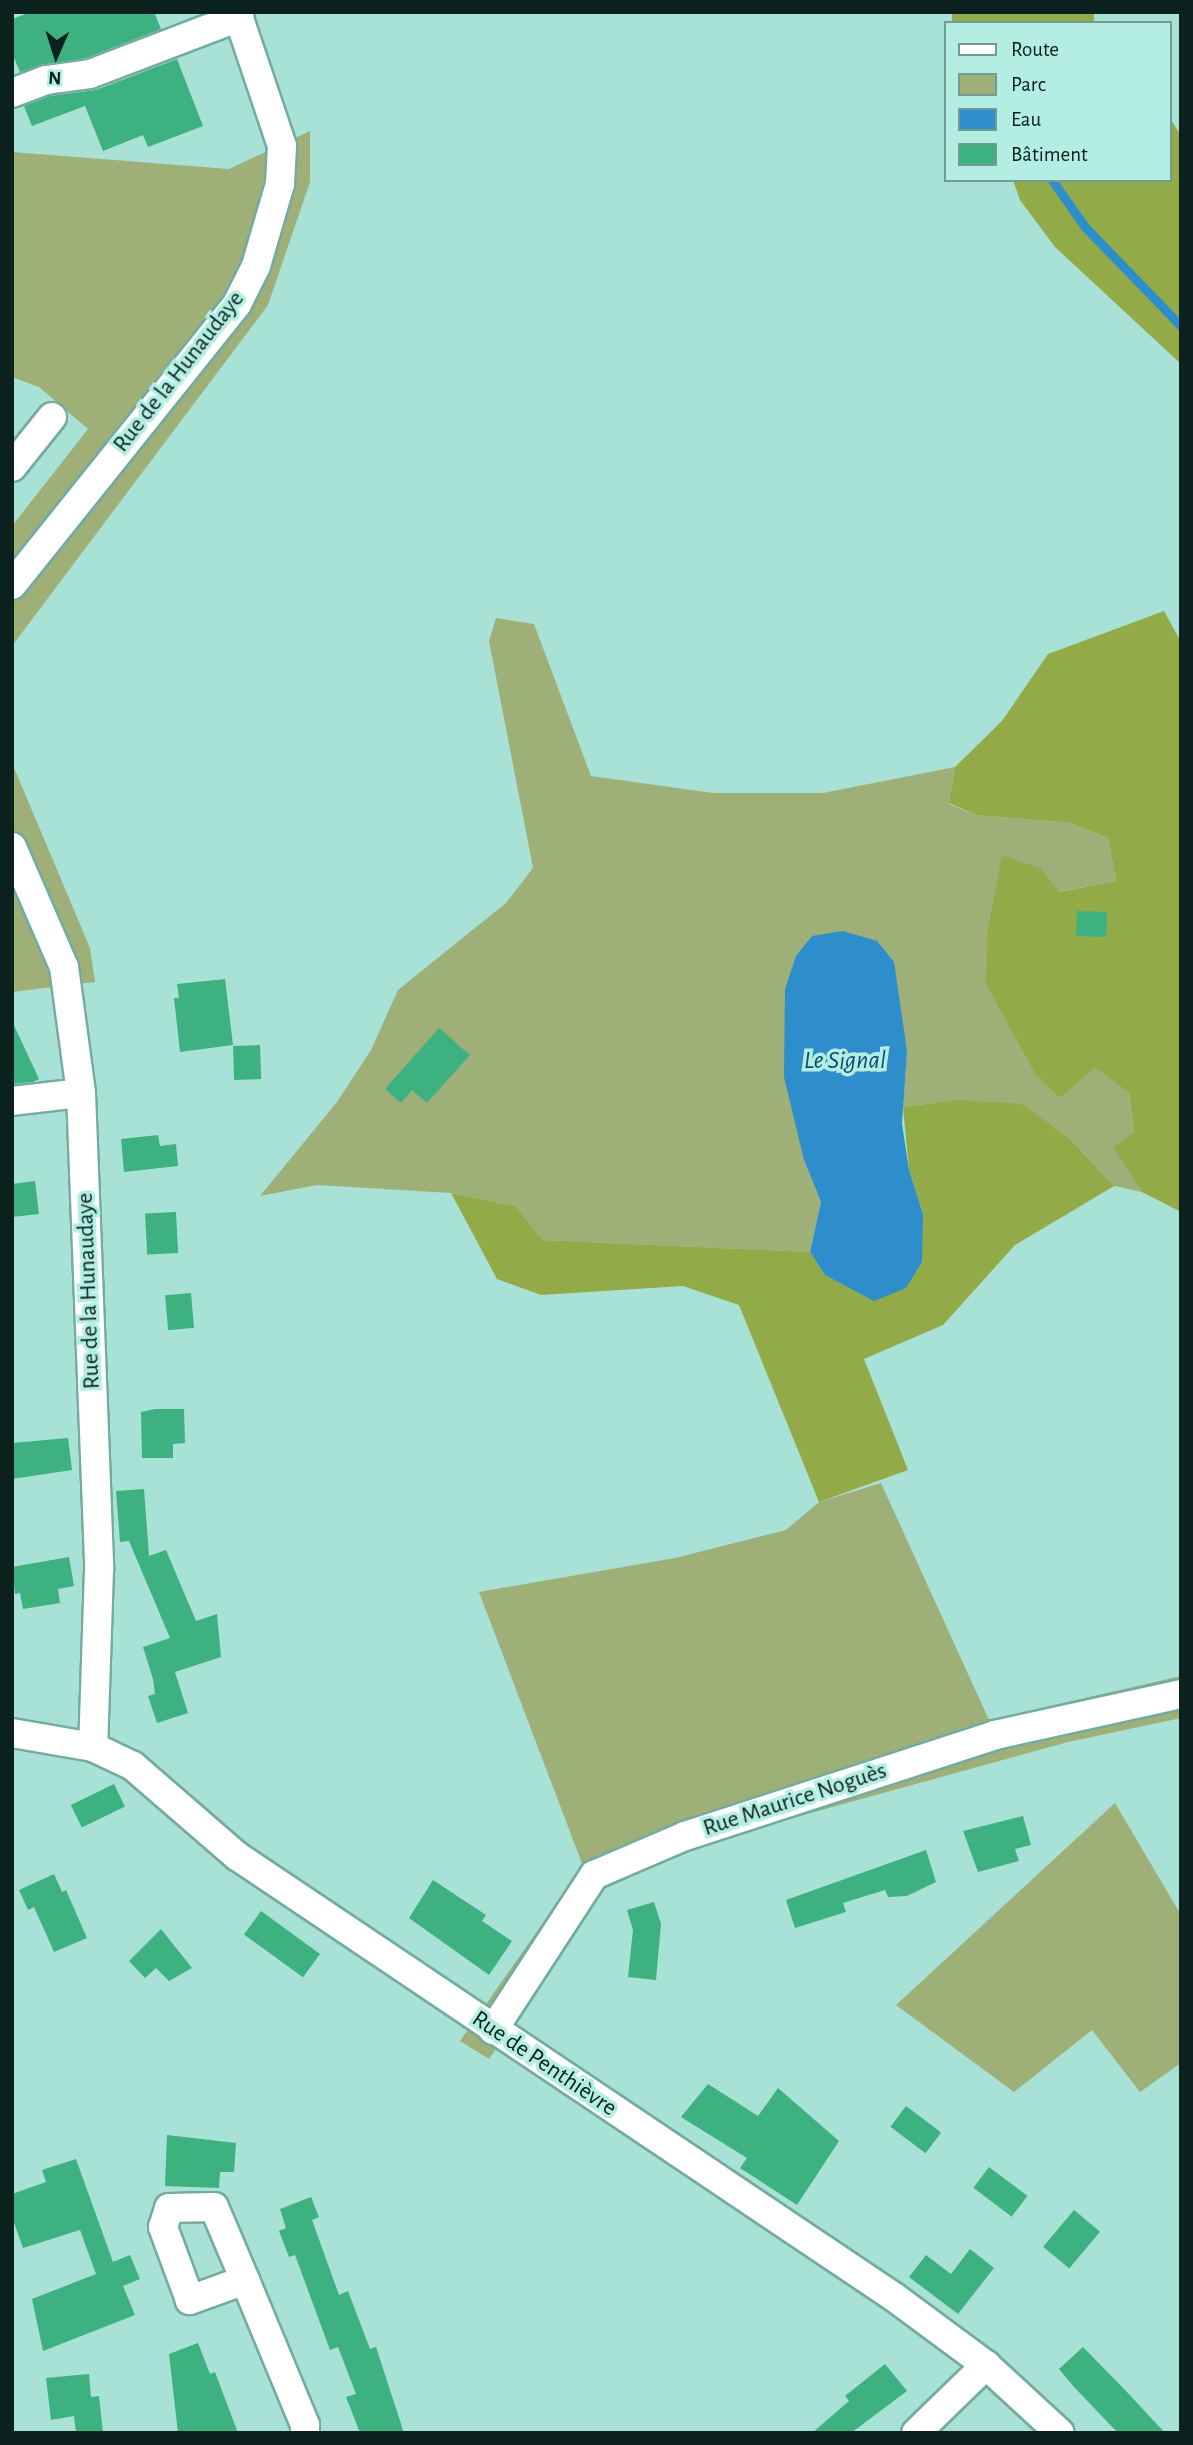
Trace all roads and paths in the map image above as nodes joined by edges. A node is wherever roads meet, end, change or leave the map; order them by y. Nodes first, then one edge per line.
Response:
1 (238, 15) edge
2 (12, 93) edge
3 (52, 417) dead end
4 (12, 467) edge
5 (12, 585) edge
6 (12, 847) edge
7 (81, 1093) junction
8 (12, 1101) edge
9 (1181, 1694) edge
10 (12, 1733) edge
11 (93, 1747) junction
12 (493, 2030) junction
13 (245, 2280) dead end
14 (986, 2365) junction
15 (305, 2433) edge
16 (916, 2433) edge
17 (1060, 2433) edge

1 - 2 street
1 - 5 street, Rue de la Hunaudaye
3 - 4 street
6 - 7 street, Rue de la Hunaudaye
7 - 8 street
7 - 11 street, Rue de la Hunaudaye
9 - 12 street, Rue Maurice Noguès
10 - 11 street, Rue de Penthièvre
11 - 12 street, Rue de Penthièvre
12 - 14 street, Rue de Penthièvre
13 - 15 street
14 - 16 street
14 - 17 street, Rue de Penthièvre

